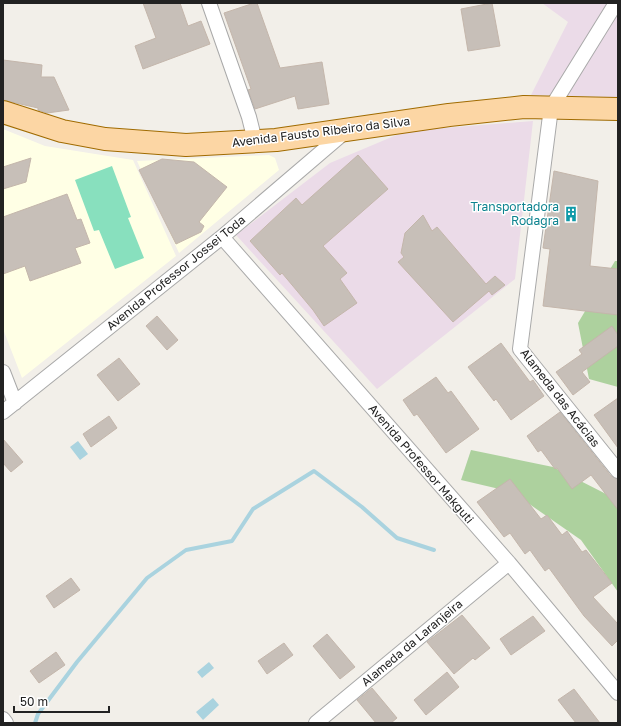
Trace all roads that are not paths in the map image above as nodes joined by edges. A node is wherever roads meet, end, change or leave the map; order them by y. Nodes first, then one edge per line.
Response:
1 (209, 3) edge
2 (616, 3) edge
3 (551, 108) junction
4 (618, 109) edge
5 (3, 112) edge
6 (346, 131) junction
7 (255, 141) junction
8 (222, 237) junction
9 (3, 372) edge
10 (15, 403) junction
11 (3, 412) edge
12 (618, 471) edge
13 (509, 564) junction
14 (618, 693) edge
15 (3, 719) edge
16 (6, 723) edge
17 (316, 723) edge

1 - 7 street
2 - 3 street, Alameda das Acácias
3 - 4 main road, Avenida Fausto Ribeiro da Silva
3 - 6 main road, Avenida Fausto Ribeiro da Silva
3 - 12 street, Alameda das Acácias
5 - 7 main road, Avenida Fausto Ribeiro da Silva
6 - 7 main road, Avenida Fausto Ribeiro da Silva
6 - 8 street, Avenida Professor Jossei Toda
8 - 10 street, Avenida Professor Jossei Toda
8 - 13 street, Avenida Professor Makguti
9 - 10 street
10 - 11 street, Avenida Professor Jossei Toda
13 - 14 street, Avenida Professor Makguti
13 - 17 street, Alameda da Laranjeira
15 - 16 street

